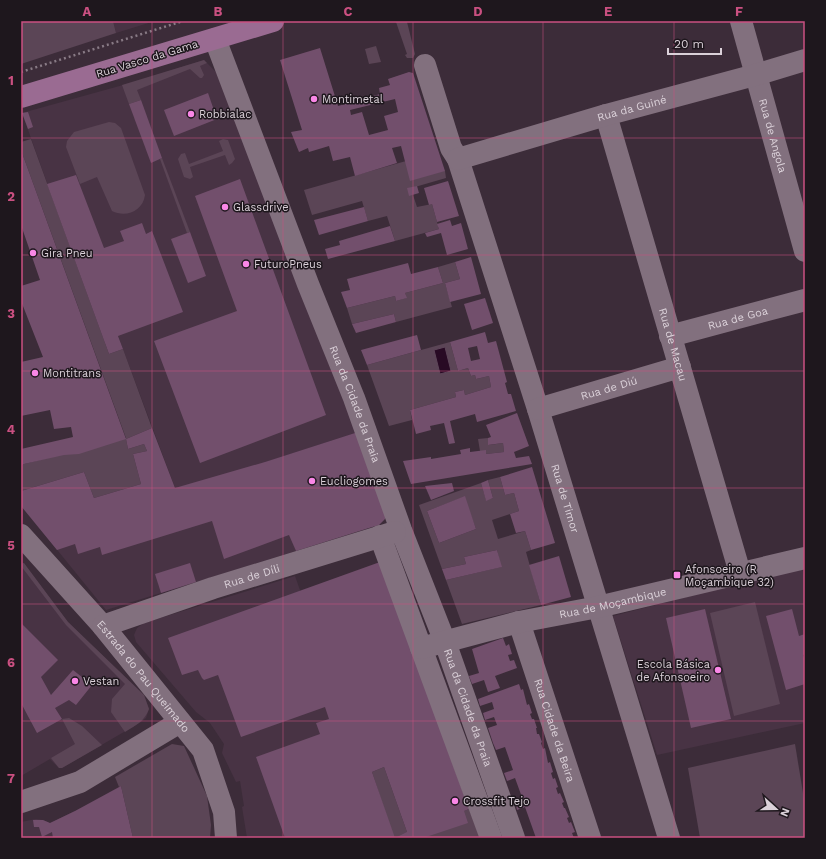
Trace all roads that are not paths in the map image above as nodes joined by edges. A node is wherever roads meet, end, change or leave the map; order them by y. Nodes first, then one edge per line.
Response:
1 (273, 21) edge
2 (741, 21) edge
3 (216, 39) junction
4 (805, 60) edge
5 (425, 65) dead end
6 (755, 75) junction
7 (21, 97) edge
8 (606, 115) junction
9 (458, 159) junction
10 (805, 250) edge
11 (805, 300) edge
12 (670, 336) junction
13 (680, 367) junction
14 (538, 409) junction
15 (401, 530) junction
16 (21, 535) edge
17 (380, 536) junction
18 (805, 558) edge
19 (740, 573) junction
20 (598, 607) junction
21 (519, 622) junction
22 (102, 626) junction
23 (446, 642) junction
24 (421, 648) junction
25 (180, 722) junction
26 (21, 802) edge
27 (226, 838) edge
28 (491, 838) edge
29 (514, 838) edge
30 (590, 838) edge
31 (669, 838) edge

1 - 3 main road, Rua Vasco da Gama
2 - 6 street, Rua de Angola
3 - 7 main road, Rua Vasco da Gama
3 - 15 street, Rua da Cidade da Praia
4 - 6 street, Rua da Guiné
5 - 9 street, Rua de Timor
6 - 8 street, Rua da Guiné
6 - 10 street, Rua de Angola
8 - 9 street, Rua da Guiné
8 - 12 street, Rua de Macau
9 - 14 street, Rua de Timor
11 - 12 street, Rua de Goa
12 - 13 street, Rua de Macau
13 - 14 street, Rua de Diú
13 - 19 street, Rua de Macau
14 - 20 street, Rua de Timor
15 - 17 street, Rua de Díli
15 - 23 street, Rua da Cidade da Praia
16 - 22 street, Estrada do Pau Queimado
17 - 22 street, Rua de Díli
17 - 24 street, Rua da Cidade da Praia
18 - 19 street, Rua de Moçambique
19 - 20 street, Rua de Moçambique
20 - 21 street, Rua de Moçambique
20 - 31 street, Rua de Timor
21 - 23 street, Rua de Moçambique
21 - 30 street, Rua Cidade da Beira
22 - 25 street, Estrada do Pau Queimado
23 - 24 street, Rua de Moçambique
23 - 29 street, Rua da Cidade da Praia
24 - 28 street, Rua da Cidade da Praia
25 - 26 street
25 - 27 street, Estrada do Pau Queimado

